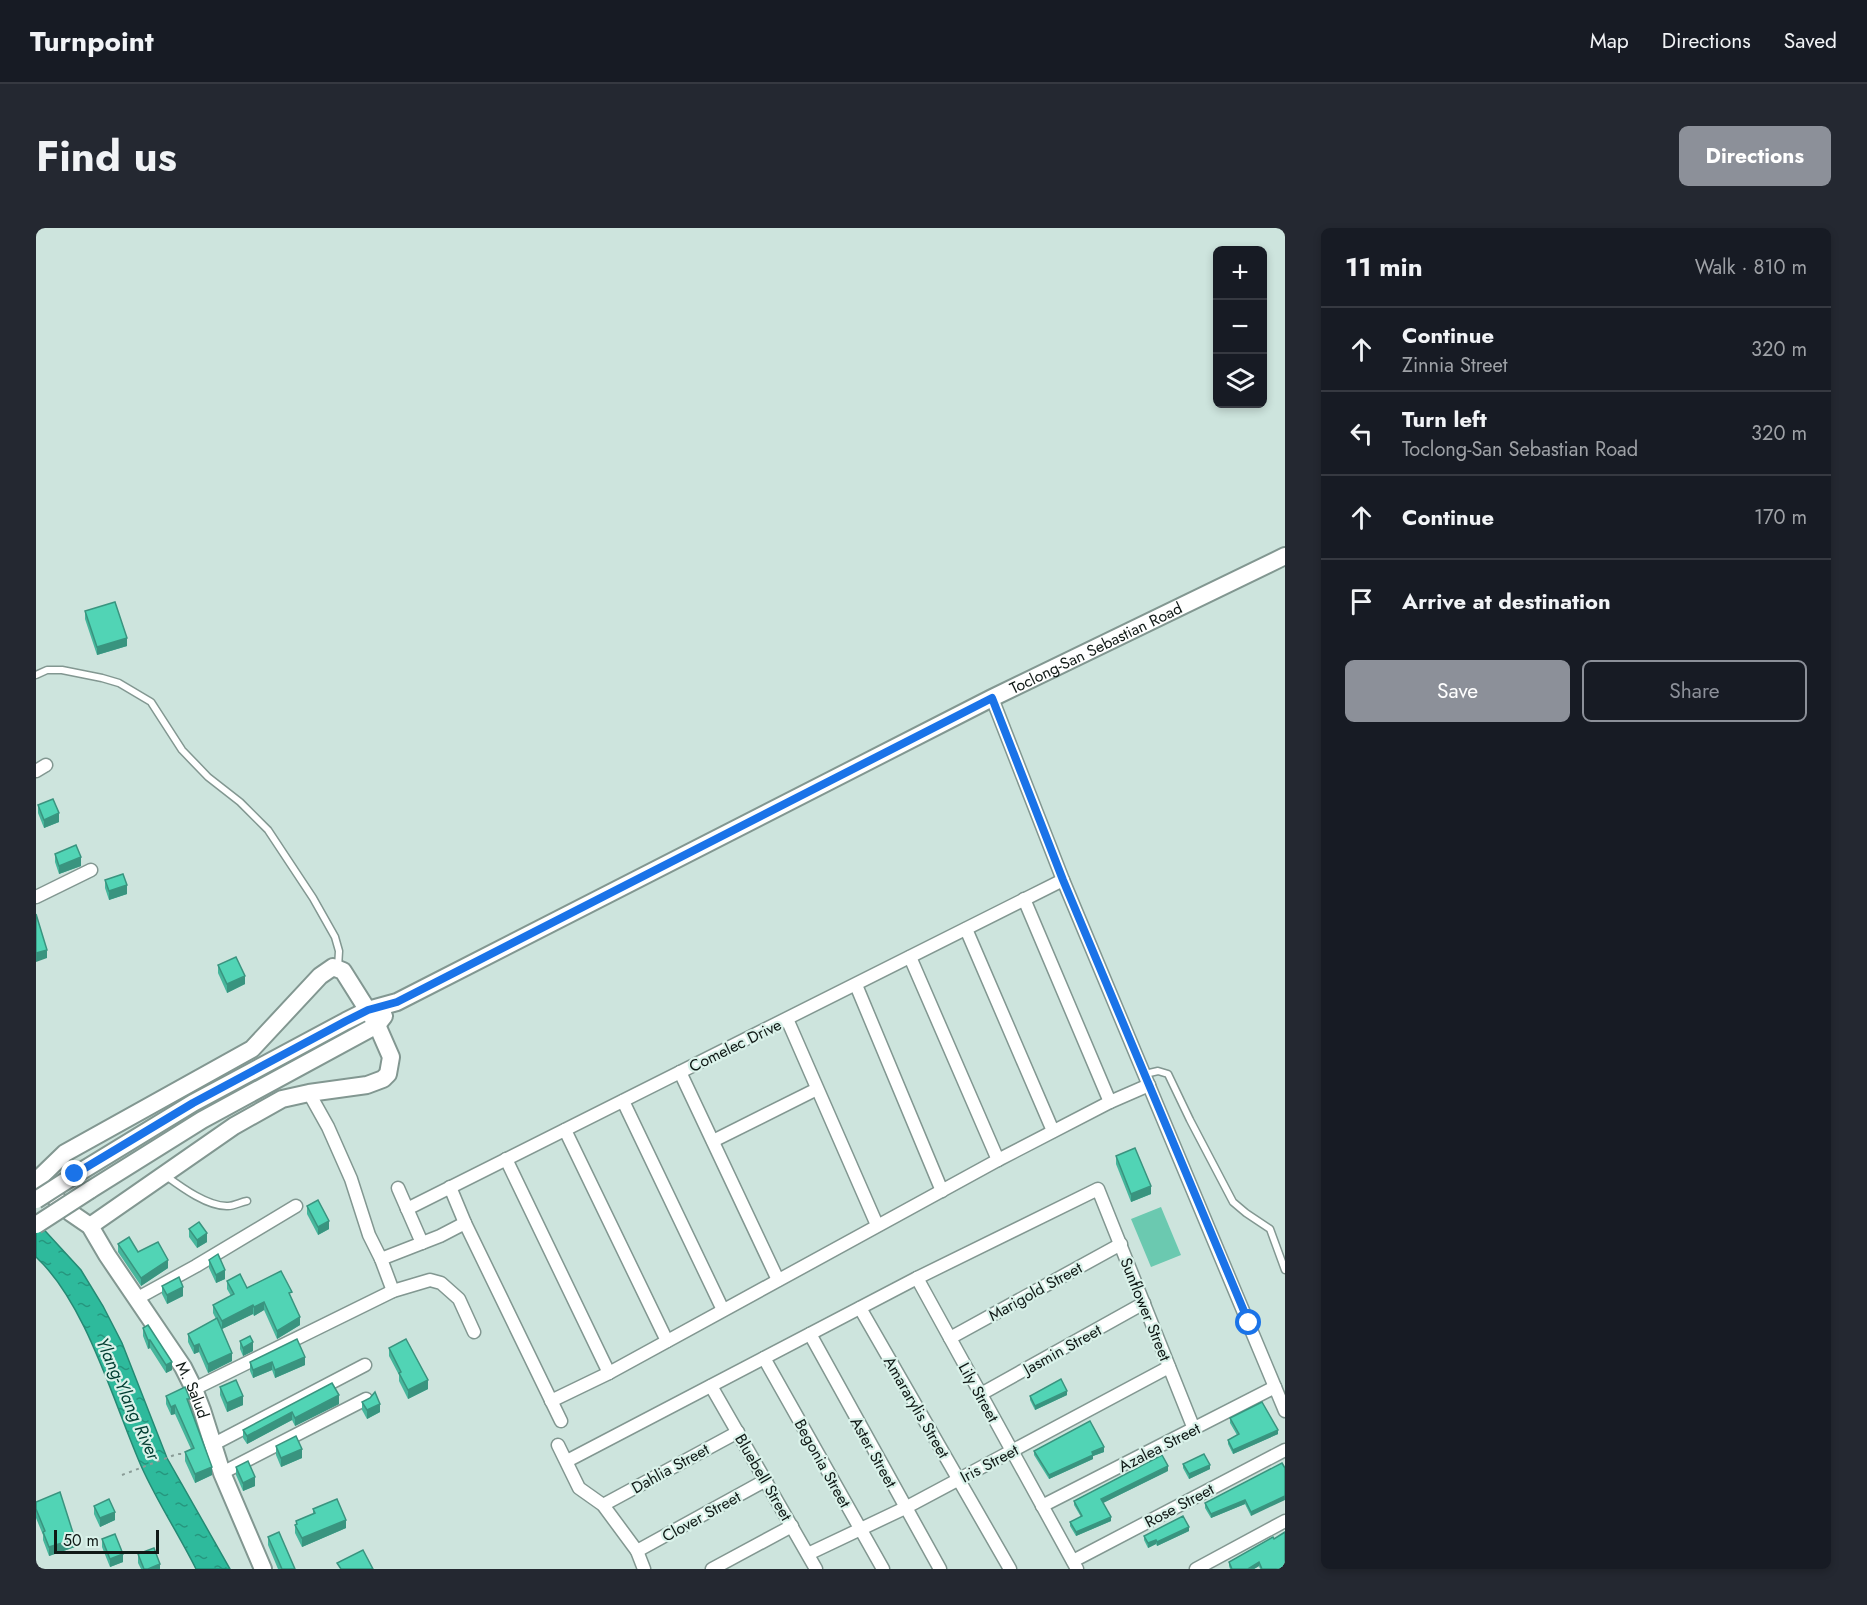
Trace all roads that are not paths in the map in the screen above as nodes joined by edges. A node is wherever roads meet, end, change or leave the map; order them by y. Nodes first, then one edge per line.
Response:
1 (1285, 556) edge
2 (36, 675) edge
3 (992, 698) junction
4 (91, 870) dead end
5 (1063, 880) junction
6 (36, 897) edge
7 (1024, 899) junction
8 (966, 928) junction
9 (910, 957) junction
10 (338, 969) junction
11 (856, 985) junction
12 (372, 1017) junction
13 (787, 1019) junction
14 (680, 1072) junction
15 (1147, 1080) junction
16 (817, 1089) junction
17 (309, 1093) junction
18 (623, 1101) junction
19 (1110, 1102) junction
20 (565, 1130) junction
21 (1053, 1131) junction
22 (712, 1141) junction
23 (506, 1159) junction
24 (998, 1160) junction
25 (163, 1174) junction
26 (37, 1181) edge
27 (450, 1187) junction
28 (398, 1188) dead end
29 (942, 1191) junction
30 (36, 1200) edge
31 (247, 1201) dead end
32 (296, 1206) dead end
33 (406, 1209) junction
34 (465, 1223) junction
35 (36, 1225) edge
36 (877, 1225) junction
37 (90, 1226) junction
38 (422, 1243) junction
39 (1121, 1245) junction
40 (381, 1259) junction
41 (1285, 1270) edge
42 (917, 1278) junction
43 (778, 1280) junction
44 (393, 1291) junction
45 (136, 1299) junction
46 (1144, 1303) junction
47 (860, 1308) junction
48 (723, 1310) junction
49 (474, 1332) dead end
50 (810, 1334) junction
51 (950, 1338) junction
52 (667, 1341) junction
53 (764, 1358) junction
54 (365, 1365) dead end
55 (1169, 1367) junction
56 (609, 1373) junction
57 (711, 1386) junction
58 (1275, 1387) junction
59 (194, 1389) junction
60 (981, 1394) junction
61 (366, 1399) edge
62 (551, 1401) junction
63 (1285, 1411) edge
64 (561, 1421) dead end
65 (1194, 1429) junction
66 (738, 1432) junction
67 (212, 1444) junction
68 (558, 1444) dead end
69 (1285, 1449) edge
70 (1012, 1450) junction
71 (567, 1461) junction
72 (222, 1473) junction
73 (958, 1479) junction
74 (766, 1480) junction
75 (603, 1505) junction
76 (1042, 1506) junction
77 (905, 1508) junction
78 (1285, 1521) edge
79 (792, 1526) junction
80 (861, 1529) junction
81 (637, 1551) junction
82 (808, 1554) junction
83 (1075, 1565) edge
84 (263, 1569) edge
85 (644, 1569) edge
86 (712, 1569) edge
87 (816, 1569) edge
88 (883, 1569) edge
89 (940, 1569) edge
90 (1010, 1569) edge
91 (1196, 1569) edge

1 - 3 main road, Toclong-San Sebastian Road
2 - 10 lane
3 - 5 street
3 - 12 main road, Toclong-San Sebastian Road
4 - 6 street
5 - 7 street, Comelec Drive
5 - 15 street
7 - 8 street, Comelec Drive
7 - 19 street
8 - 9 street, Comelec Drive
8 - 21 street
9 - 11 street, Comelec Drive
9 - 24 street
10 - 12 main road
10 - 26 main road
11 - 13 street, Comelec Drive
11 - 29 street
12 - 17 main road
12 - 30 main road, bridge
12 - 35 main road, bridge
13 - 14 street, Comelec Drive
13 - 16 street
14 - 18 street, Comelec Drive
14 - 22 street
15 - 19 street
15 - 41 lane
15 - 58 street
16 - 22 street
16 - 36 street
17 - 25 main road
17 - 40 street
18 - 20 street, Comelec Drive
18 - 48 street
19 - 21 street
20 - 23 street, Comelec Drive
20 - 52 street
21 - 24 street
22 - 43 street
23 - 27 street, Comelec Drive
23 - 56 street
24 - 29 street
25 - 31 lane
25 - 37 main road
26 - 37 main road
27 - 33 street, Comelec Drive
27 - 34 street
28 - 33 street
29 - 36 street
32 - 45 street
33 - 38 street
34 - 38 street
34 - 62 street
36 - 43 street
37 - 45 main road, M. Salud
38 - 40 street
39 - 42 street, Sunflower Street
39 - 46 street, Sunflower Street
39 - 51 street, Marigold Street
40 - 44 street
42 - 47 street
42 - 51 street, Lily Street
43 - 48 street
44 - 49 street
44 - 59 street
45 - 59 main road, M. Salud
46 - 55 street, Sunflower Street
46 - 60 street, Jasmin Street
47 - 50 street
47 - 73 street, Amararylis Street
48 - 52 street
50 - 53 street
50 - 77 street, Aster Street
51 - 60 street, Lily Street
52 - 56 street
53 - 57 street
53 - 80 street, Begonia Street
54 - 67 street
55 - 65 street, Sunflower Street
55 - 70 street, Iris Street
56 - 62 street
57 - 66 street, Bluebell Street
57 - 71 street
58 - 63 street
58 - 65 street, Azalea Street
59 - 67 main road, M. Salud
60 - 70 street, Lily Street
61 - 72 street
62 - 64 street
65 - 76 street, Azalea Street
66 - 74 street, Bluebell Street
66 - 75 street, Dahlia Street
67 - 72 main road, M. Salud
68 - 71 street
69 - 83 street, Rose Street
70 - 73 street, Iris Street
70 - 76 street, Lily Street
71 - 75 street
72 - 84 main road, M. Salud
73 - 77 street, Iris Street
73 - 90 street, Amararylis Street
74 - 79 street, Bluebell Street
74 - 81 street, Clover Street
75 - 81 street
76 - 83 street, Lily Street
77 - 80 street, Iris Street
77 - 89 street, Aster Street
78 - 91 street
79 - 82 street, Bluebell Street
79 - 86 street
80 - 82 street, Iris Street
80 - 88 street, Begonia Street
81 - 85 street
82 - 87 street, Bluebell Street

